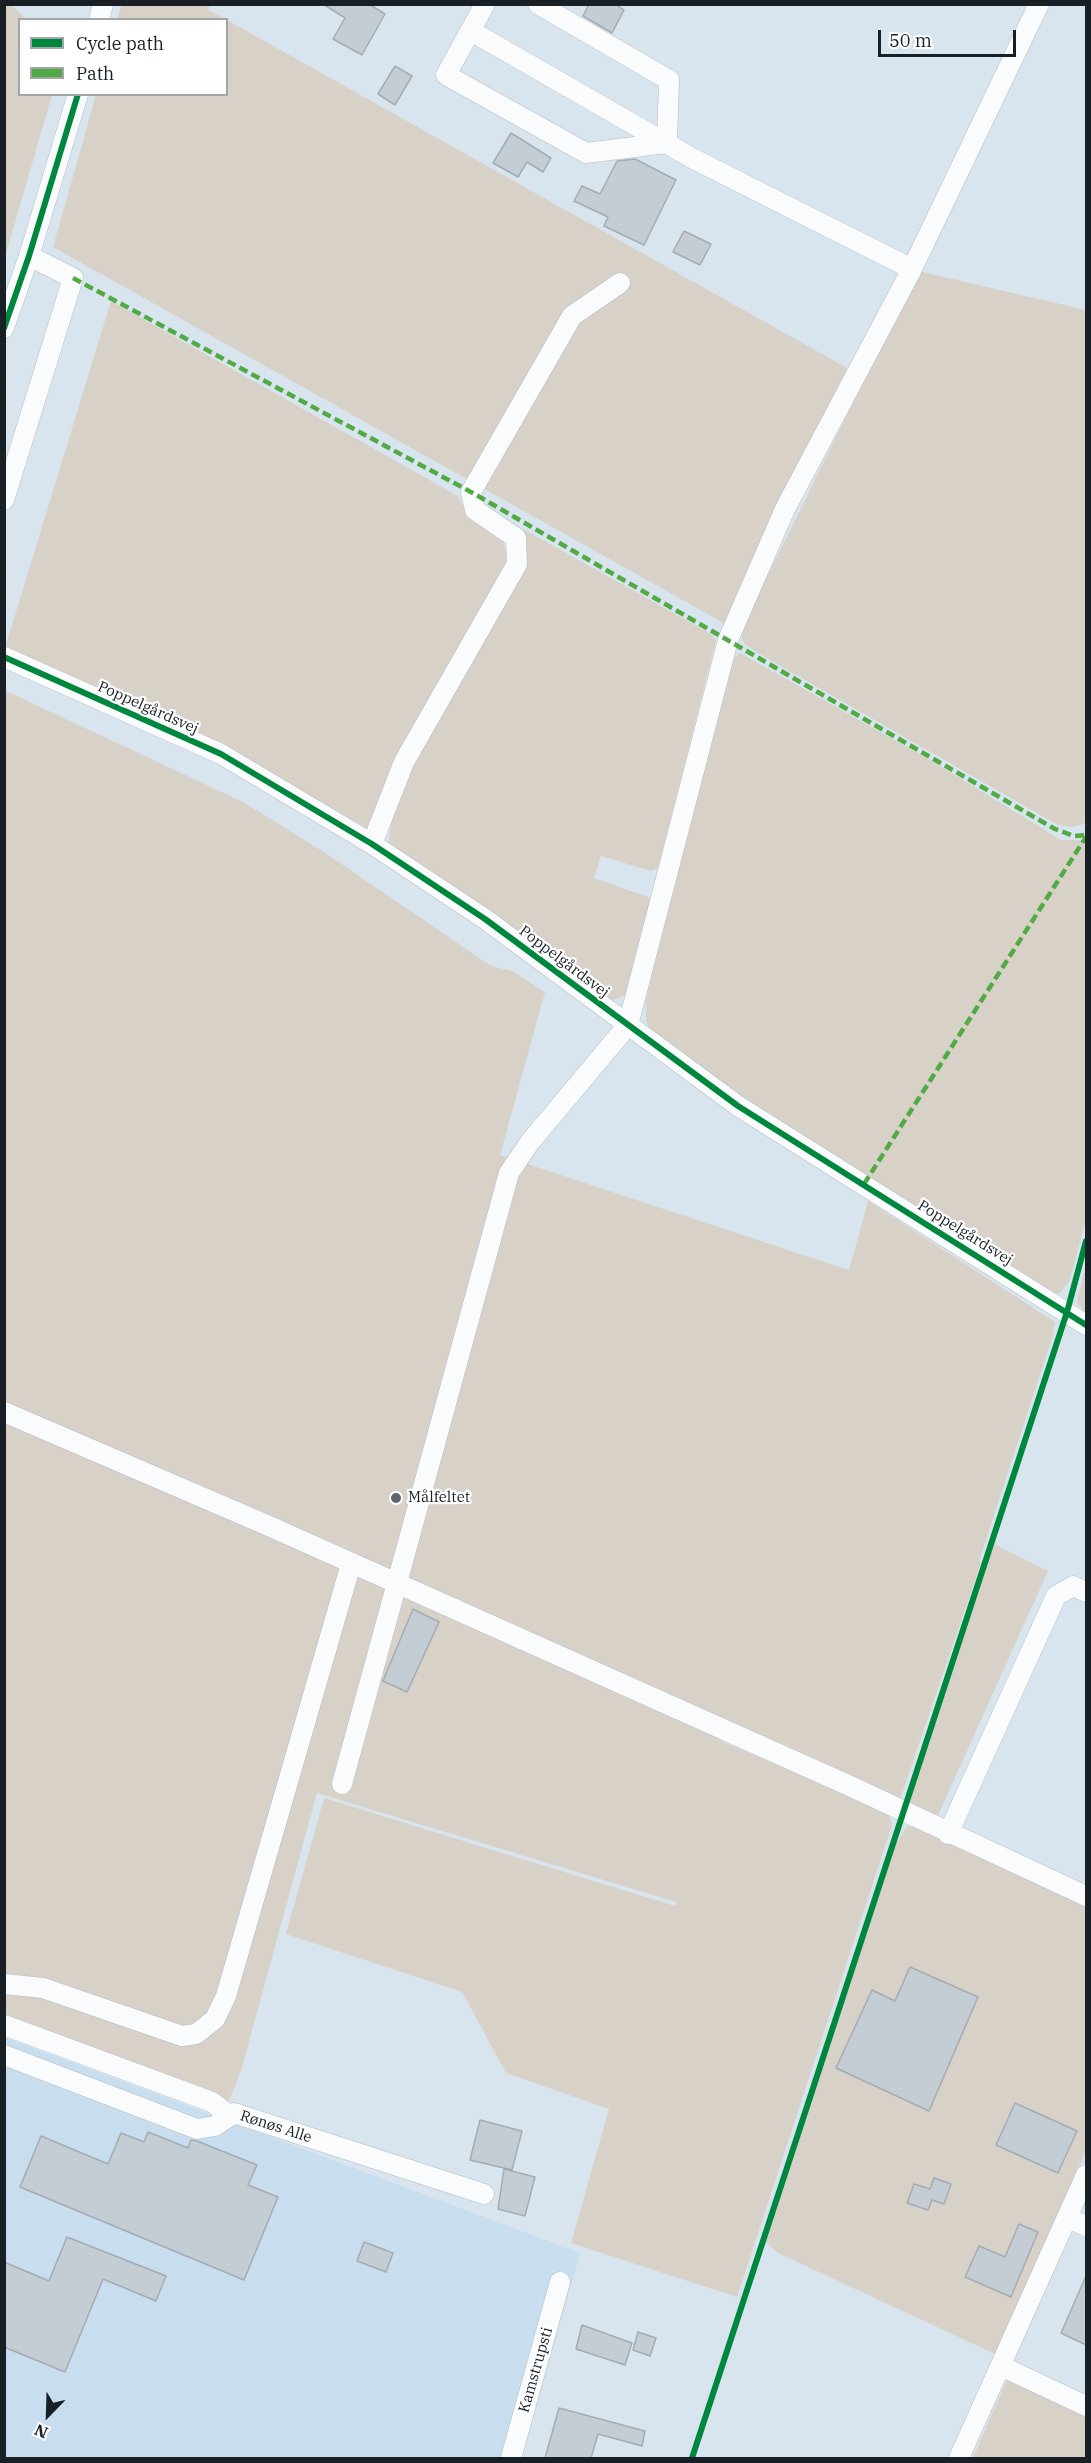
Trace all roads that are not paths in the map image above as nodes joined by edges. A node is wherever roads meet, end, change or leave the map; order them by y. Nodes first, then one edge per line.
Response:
1 (485, 4) edge
2 (537, 4) edge
3 (1039, 4) edge
4 (471, 32) junction
5 (77, 96) edge
6 (667, 143) junction
7 (29, 256) junction
8 (912, 269) junction
9 (620, 283) dead end
10 (4, 328) edge
11 (4, 500) edge
12 (4, 657) edge
13 (372, 844) junction
14 (628, 1025) junction
15 (1086, 1325) edge
16 (4, 1412) edge
17 (351, 1564) junction
18 (395, 1585) junction
19 (1082, 1587) edge
20 (342, 1784) dead end
21 (948, 1834) junction
22 (1086, 1896) edge
23 (4, 1984) edge
24 (4, 2025) edge
25 (4, 2055) edge
26 (230, 2116) junction
27 (1086, 2175) edge
28 (484, 2194) dead end
29 (1068, 2218) junction
30 (1086, 2226) edge
31 (560, 2282) dead end
32 (1001, 2366) junction
33 (1086, 2406) edge
34 (511, 2458) edge
35 (959, 2458) edge

1 - 4 street
2 - 6 street
3 - 8 street
4 - 6 street
4 - 6 street
5 - 7 street
6 - 8 street
7 - 10 street
7 - 11 street
8 - 14 street
9 - 13 street
12 - 13 street, Poppelgårdsvej
13 - 14 street, Poppelgårdsvej
14 - 15 street, Poppelgårdsvej
14 - 18 street
16 - 17 street
17 - 18 street
17 - 23 street
18 - 20 street
18 - 21 street
19 - 21 street
21 - 22 street
24 - 26 street
25 - 26 street, Rønøs Alle
26 - 28 street, Rønøs Alle
27 - 29 street
29 - 30 street
29 - 32 street
31 - 34 street, Kamstrupsti
32 - 33 street
32 - 35 street

